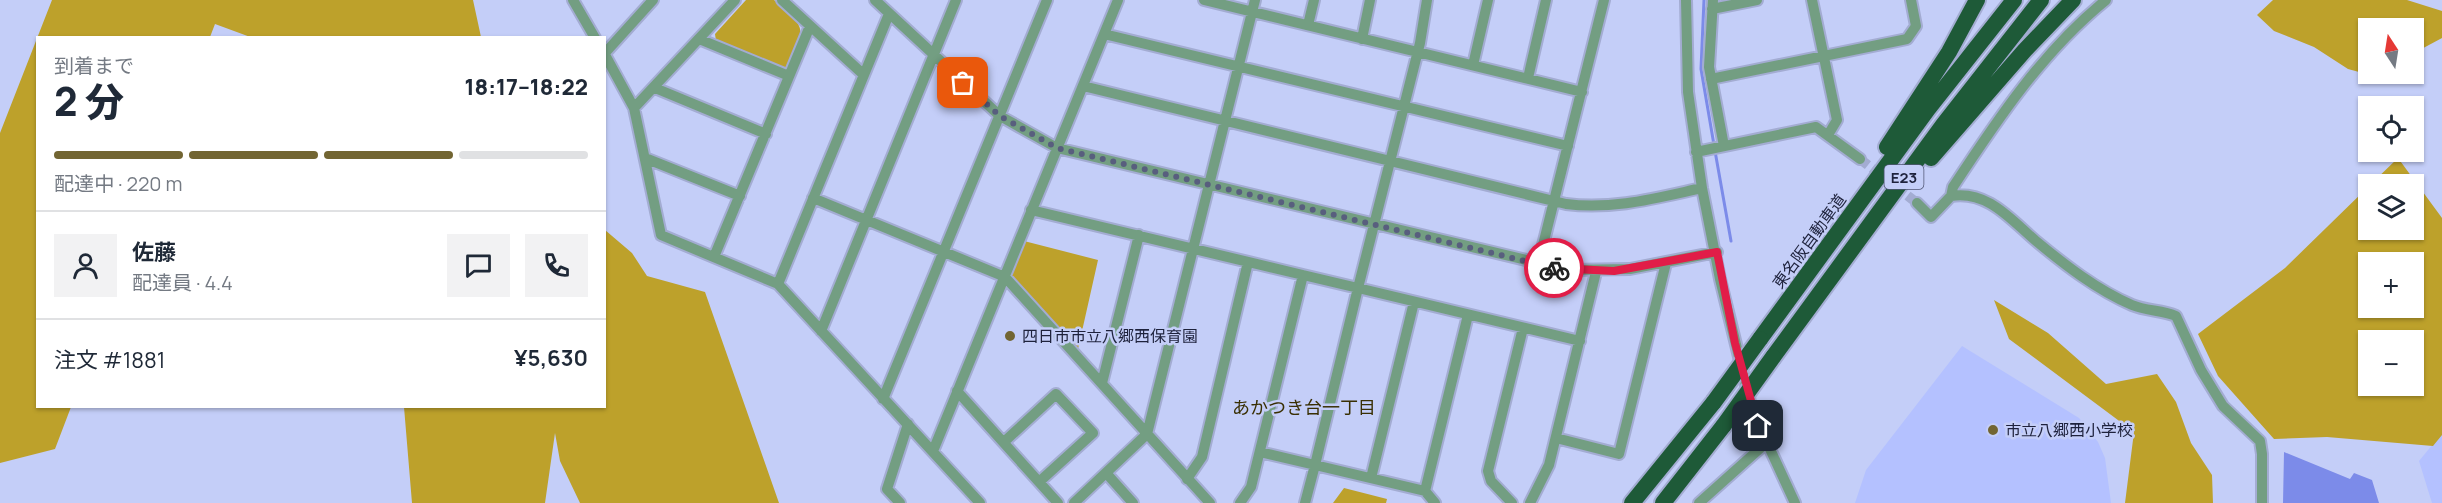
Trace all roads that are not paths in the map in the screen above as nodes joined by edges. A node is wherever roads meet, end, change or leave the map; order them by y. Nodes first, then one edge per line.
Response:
1 (573, 0) edge
2 (653, 0) edge
3 (735, 0) edge
4 (782, 0) edge
5 (875, 0) edge
6 (956, 0) edge
7 (1047, 0) edge
8 (1118, 0) edge
9 (1204, 0) edge
10 (1255, 0) edge
11 (1314, 0) edge
12 (1370, 0) edge
13 (1427, 0) edge
14 (1488, 0) edge
15 (1546, 0) edge
16 (1604, 0) edge
17 (1686, 0) edge
18 (1757, 0) edge
19 (1812, 0) edge
20 (1911, 0) edge
21 (1977, 0) edge
22 (2014, 0) edge
23 (2041, 0) edge
24 (2073, 0) edge
25 (2106, 0) edge
26 (1713, 5) edge
27 (886, 7) edge
28 (1253, 13) junction
29 (810, 26) junction
30 (1308, 26) junction
31 (1104, 34) junction
32 (594, 36) edge
33 (699, 39) junction
34 (1362, 39) junction
35 (606, 52) edge
36 (1417, 53) junction
37 (606, 55) edge
38 (934, 55) junction
39 (1824, 56) junction
40 (1473, 65) junction
41 (1239, 66) junction
42 (864, 75) junction
43 (789, 76) junction
44 (1528, 78) junction
45 (1711, 79) junction
46 (1083, 86) junction
47 (655, 88) junction
48 (1582, 92) junction
49 (1403, 106) junction
50 (634, 108) junction
51 (1000, 116) junction
52 (1226, 122) junction
53 (766, 134) junction
54 (1828, 135) junction
55 (1569, 146) junction
56 (1717, 147) junction
57 (1057, 148) junction
58 (1696, 152) junction
59 (645, 158) junction
60 (1860, 159) tunnel mouth
61 (1390, 161) junction
62 (1211, 185) junction
63 (1702, 188) junction
64 (740, 196) junction
65 (1951, 196) junction
66 (813, 198) junction
67 (1555, 201) junction
68 (1917, 203) tunnel mouth
69 (1031, 210) junction
70 (867, 220) junction
71 (1375, 225) junction
72 (1139, 235) junction
73 (1194, 249) junction
74 (944, 252) junction
75 (1717, 252) junction
76 (714, 257) junction
77 (1248, 262) junction
78 (1666, 263) junction
79 (1538, 265) junction
80 (1811, 267) junction
81 (1596, 272) junction
82 (1303, 275) junction
83 (1005, 277) junction
84 (1827, 283) junction
85 (778, 284) junction
86 (1358, 288) junction
87 (1414, 302) junction
88 (1468, 315) junction
89 (1523, 328) junction
90 (820, 331) junction
91 (1580, 341) junction
92 (1102, 383) junction
93 (957, 391) junction
94 (883, 399) junction
95 (908, 424) junction
96 (1147, 434) junction
97 (1556, 438) junction
98 (1005, 441) junction
99 (1766, 443) junction
100 (933, 451) junction
101 (1260, 452) junction
102 (1315, 465) junction
103 (1107, 474) junction
104 (1371, 478) junction
105 (1187, 479) junction
106 (1039, 482) junction
107 (1425, 491) junction
108 (900, 503) edge
109 (980, 503) edge
110 (1058, 503) edge
111 (1074, 503) edge
112 (1133, 503) edge
113 (1210, 503) edge
114 (1240, 503) edge
115 (1305, 503) edge
116 (1435, 503) edge
117 (1512, 503) edge
118 (1530, 503) edge
119 (1632, 503) edge
120 (1664, 503) edge
121 (1699, 503) edge
122 (1795, 503) edge
123 (2262, 503) edge

1 - 32 street
2 - 35 street
3 - 33 street
4 - 29 street
5 - 27 street
6 - 38 street
7 - 51 street
8 - 31 street
9 - 28 street
10 - 28 street
11 - 30 street
12 - 34 street
13 - 36 street
14 - 40 street
15 - 44 street
16 - 48 street
17 - 58 street
18 - 26 street
19 - 39 street
20 - 39 street
21 - 80 highway
22 - 80 highway, 東名阪自動車道 / E23
23 - 84 highway, E23
24 - 84 highway
25 - 65 street
26 - 45 street
27 - 38 street
27 - 42 street
28 - 30 street
28 - 41 street
29 - 42 street
29 - 43 street
30 - 34 street
31 - 41 street
31 - 46 street
33 - 43 street
33 - 47 street
34 - 36 street
36 - 40 street
36 - 49 street
37 - 50 street
38 - 51 street
38 - 70 street
39 - 45 street
39 - 54 street
40 - 44 street
41 - 49 street
41 - 52 street
42 - 66 street
43 - 53 street
44 - 48 street
45 - 56 street
46 - 52 street
46 - 57 street
47 - 50 street
47 - 53 street
48 - 55 street
49 - 55 street
49 - 61 street
50 - 59 street
51 - 57 street
51 - 74 street
52 - 61 street
52 - 62 street
53 - 64 street
54 - 56 street
54 - 60 street
55 - 67 street
56 - 58 street
57 - 62 street
57 - 69 street
58 - 63 street
59 - 64 street
59 - 76 street
61 - 67 street
61 - 71 street
62 - 71 street
62 - 73 street
63 - 67 street
63 - 75 street
64 - 76 street
65 - 68 street
65 - 123 street
66 - 70 street
66 - 85 street
67 - 79 street
69 - 72 street
69 - 83 street
70 - 74 street
70 - 90 street
71 - 79 street
71 - 86 street
72 - 73 street
72 - 92 street
73 - 77 street
73 - 96 street
74 - 83 street
74 - 94 street
75 - 78 street
75 - 99 street
76 - 85 street
77 - 82 street
77 - 105 street
78 - 81 street
78 - 97 street
79 - 81 street
80 - 119 highway, 東名阪自動車道 / E23, bridge
81 - 91 street
82 - 86 street
82 - 101 street
83 - 92 street
83 - 93 street
84 - 120 highway, E23, bridge
85 - 90 street
86 - 87 street
86 - 102 street
87 - 88 street
87 - 104 street
88 - 89 street
88 - 107 street
89 - 91 street
89 - 117 street
90 - 94 street
91 - 97 street
92 - 96 street
93 - 98 street
93 - 100 street
94 - 95 street
95 - 100 street
95 - 108 street
96 - 103 street
96 - 105 street
97 - 118 street
98 - 106 street
98 - 106 street
99 - 121 street
99 - 122 street
100 - 109 street
101 - 102 street
101 - 114 street
102 - 104 street
102 - 115 street
103 - 111 street
103 - 112 street
104 - 107 street
105 - 113 street
106 - 110 street
107 - 116 street

